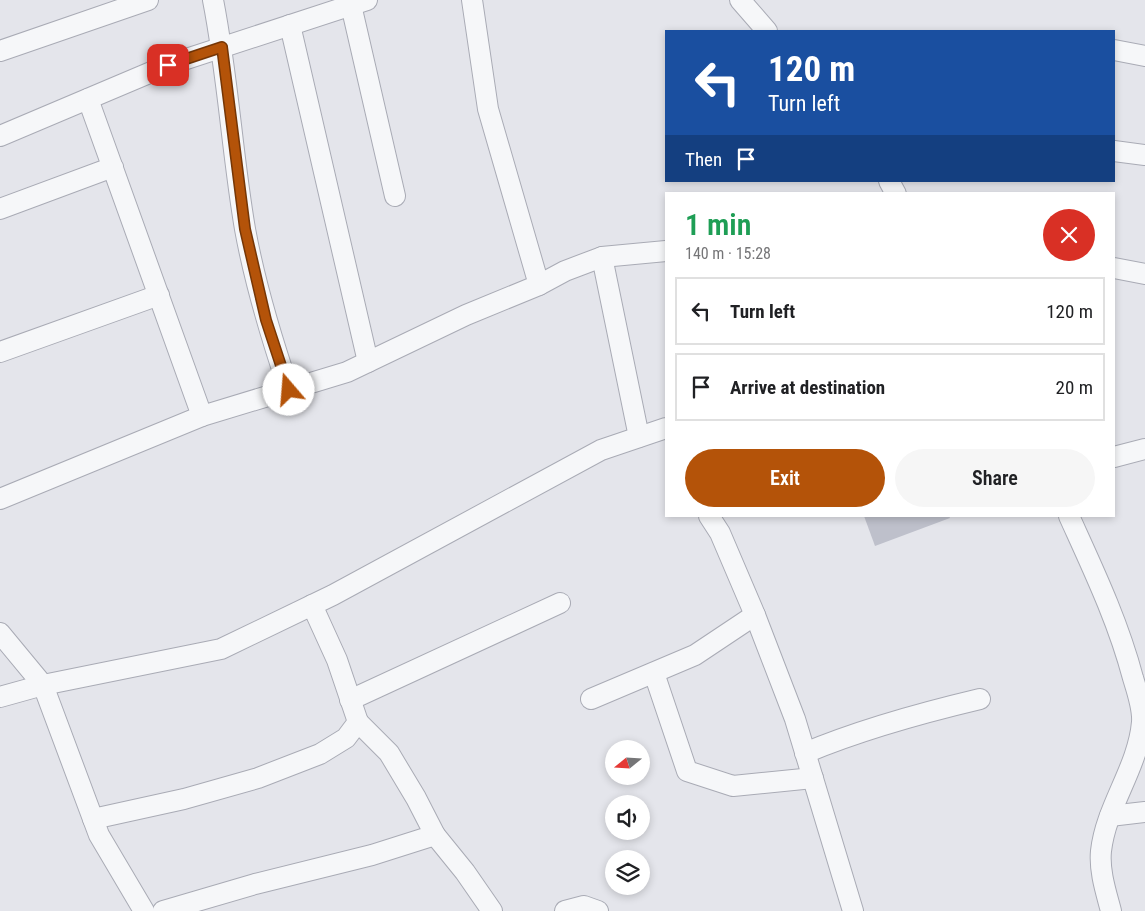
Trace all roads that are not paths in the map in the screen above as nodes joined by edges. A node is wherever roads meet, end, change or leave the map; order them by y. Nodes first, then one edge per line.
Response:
1 (148, 0) edge
2 (213, 0) edge
3 (472, 0) edge
4 (740, 0) edge
5 (359, 3) edge
6 (290, 25) junction
7 (766, 30) edge
8 (222, 47) junction
9 (1115, 50) edge
10 (0, 51) edge
11 (1145, 56) edge
12 (88, 99) junction
13 (0, 136) edge
14 (1115, 151) edge
15 (1145, 155) edge
16 (113, 167) junction
17 (395, 196) dead end
18 (0, 209) edge
19 (665, 252) edge
20 (602, 257) junction
21 (1115, 268) edge
22 (1145, 274) edge
23 (539, 286) junction
24 (159, 295) junction
25 (0, 352) edge
26 (368, 362) junction
27 (289, 390) junction
28 (202, 416) junction
29 (657, 436) edge
30 (1145, 449) edge
31 (1115, 457) edge
32 (0, 499) edge
33 (710, 517) edge
34 (1069, 517) edge
35 (560, 603) dead end
36 (312, 605) junction
37 (755, 615) junction
38 (0, 633) edge
39 (654, 673) junction
40 (43, 685) junction
41 (0, 697) edge
42 (591, 699) dead end
43 (980, 699) dead end
44 (350, 700) junction
45 (358, 722) junction
46 (805, 752) junction
47 (1137, 767) edge
48 (813, 778) junction
49 (1145, 812) edge
50 (1110, 816) junction
51 (92, 819) junction
52 (435, 835) junction
53 (144, 911) edge
54 (162, 911) edge
55 (492, 911) edge
56 (565, 911) edge
57 (598, 911) edge
58 (852, 911) edge
59 (1111, 911) edge

1 - 10 street
2 - 8 street
3 - 23 street
4 - 7 street
5 - 6 street
5 - 17 street
6 - 8 street
6 - 26 street
8 - 12 street
8 - 27 street
9 - 11 street
12 - 13 street
12 - 16 street
14 - 15 street
16 - 18 street
16 - 24 street
19 - 20 street
20 - 23 street
20 - 29 street
21 - 22 street
23 - 26 street
24 - 25 street
24 - 28 street
26 - 27 street
27 - 28 street
28 - 32 street
29 - 36 street
30 - 31 street
33 - 37 street
34 - 47 street
35 - 44 street
36 - 40 street
36 - 44 street
37 - 39 street
37 - 46 street
38 - 40 street
39 - 42 street
39 - 48 street
40 - 41 street
40 - 51 street
43 - 46 street
44 - 45 street
45 - 51 street
45 - 52 street
46 - 48 street
47 - 50 street
48 - 58 street
49 - 50 street
50 - 59 street
51 - 53 street
52 - 54 street
52 - 55 street
56 - 57 street

